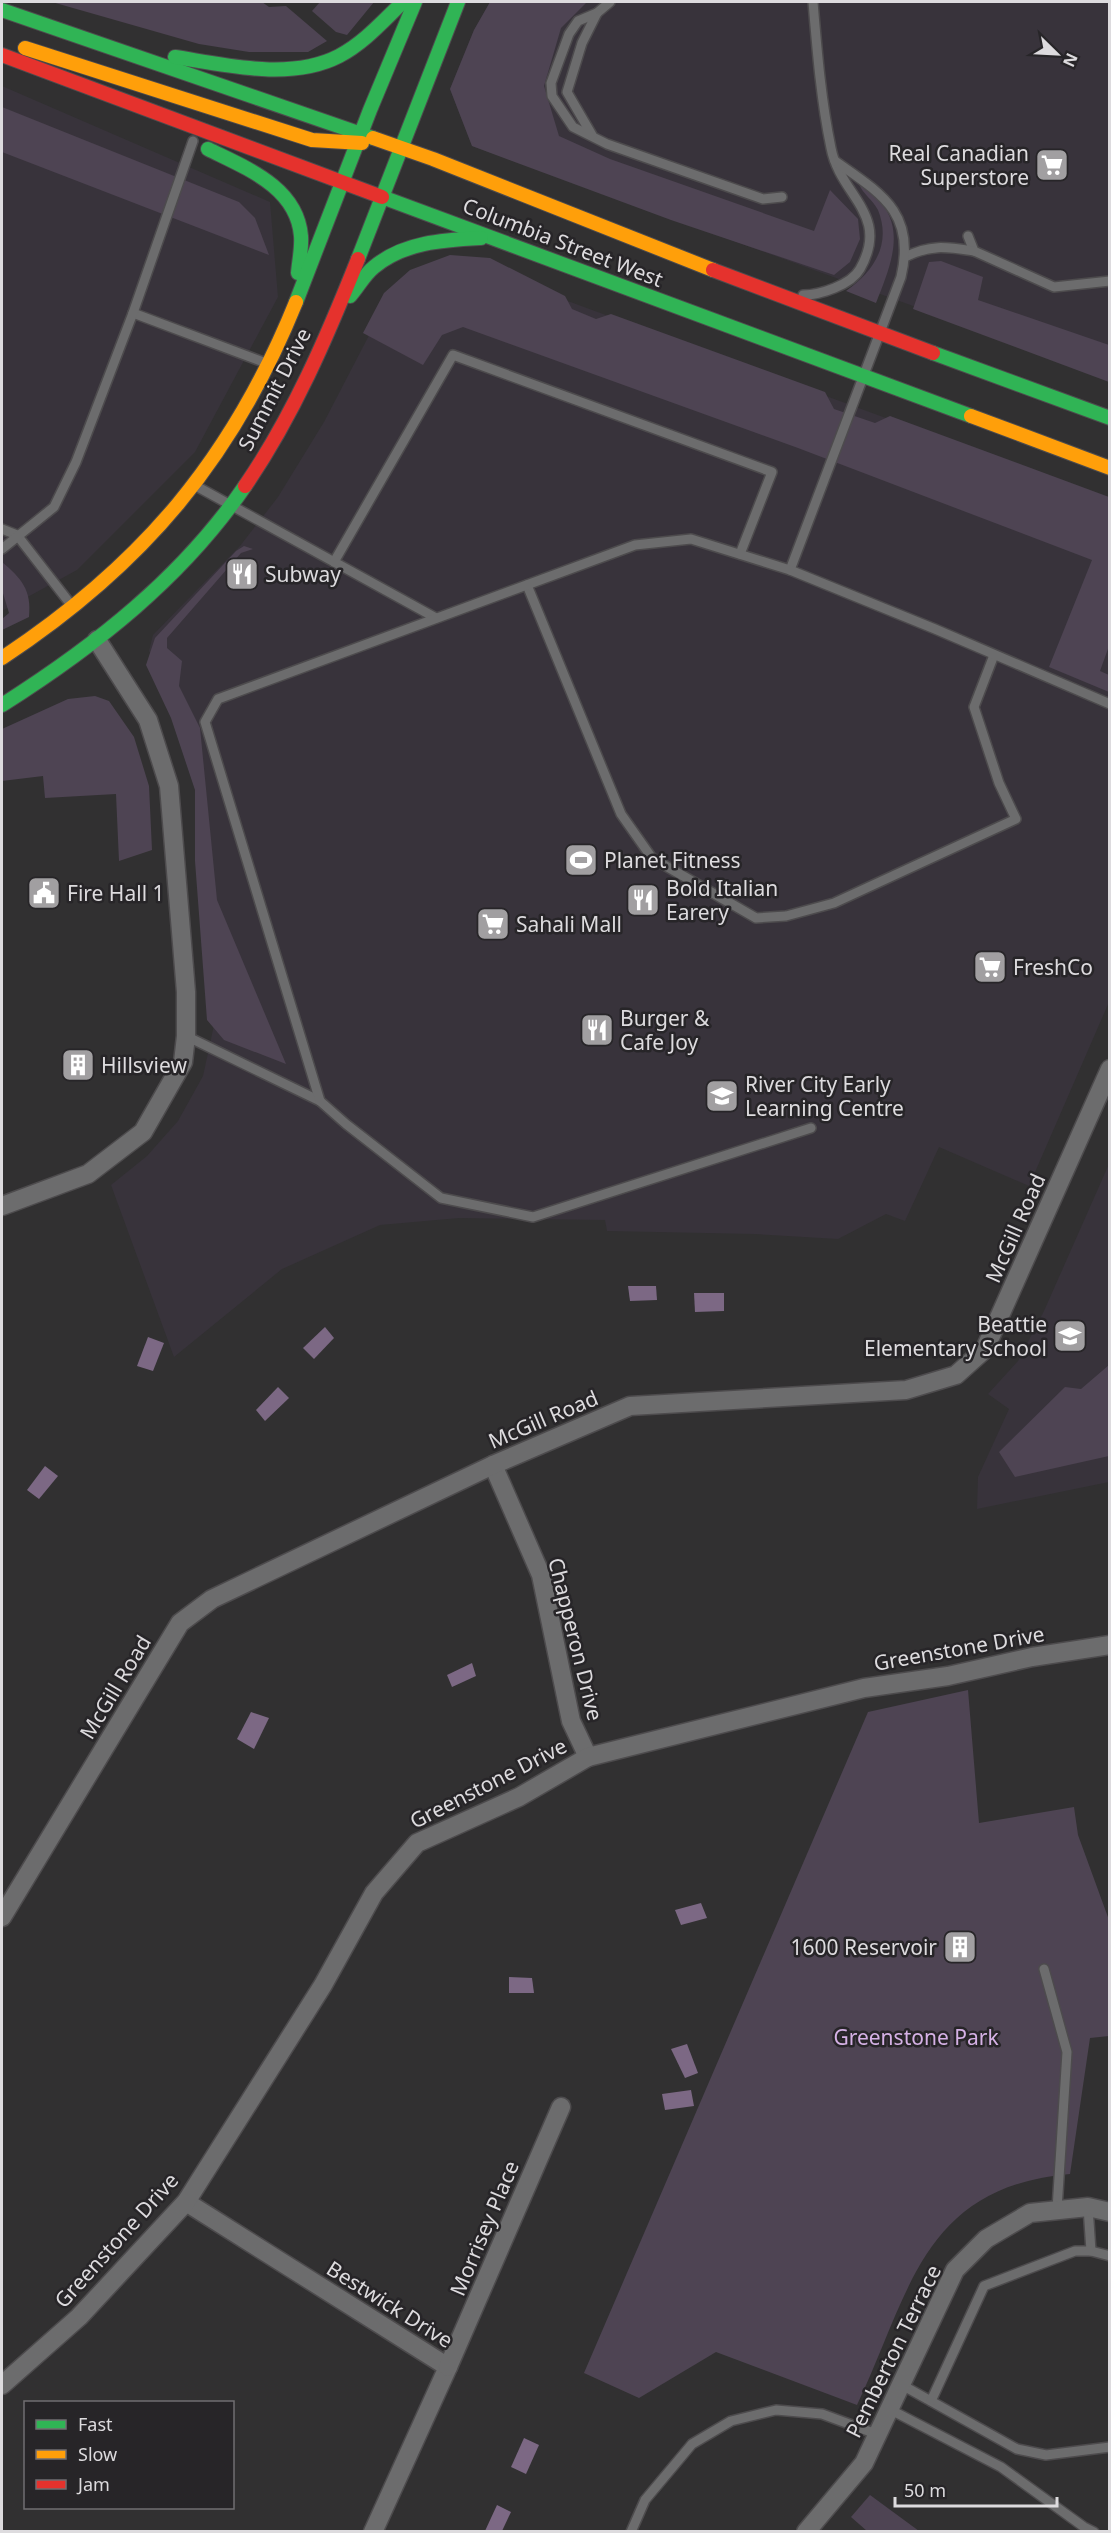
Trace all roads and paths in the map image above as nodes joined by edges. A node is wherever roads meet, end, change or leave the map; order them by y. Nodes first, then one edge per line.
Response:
1 (403, 2) edge
2 (415, 2) edge
3 (458, 2) edge
4 (610, 2) edge
5 (813, 2) edge
6 (3, 10) edge
7 (597, 13) junction
8 (2, 46) edge
9 (100, 46) junction
10 (2, 55) edge
11 (104, 94) junction
12 (409, 120) junction
13 (592, 135) junction
14 (359, 139) junction
15 (377, 139) junction
16 (194, 141) junction
17 (399, 147) junction
18 (835, 161) junction
19 (342, 183) junction
20 (381, 196) junction
21 (782, 197) dead end
22 (968, 236) dead end
23 (488, 237) junction
24 (974, 251) junction
25 (905, 257) junction
26 (1110, 281) edge
27 (780, 296) junction
28 (296, 302) junction
29 (133, 313) junction
30 (334, 316) junction
31 (879, 332) junction
32 (268, 364) junction
33 (862, 377) junction
34 (1110, 418) edge
35 (1110, 468) edge
36 (195, 485) junction
37 (232, 506) junction
38 (2, 529) edge
39 (17, 535) junction
40 (2, 549) edge
41 (740, 554) junction
42 (334, 561) junction
43 (790, 570) junction
44 (527, 585) junction
45 (79, 616) junction
46 (436, 618) junction
47 (97, 640) junction
48 (994, 655) junction
49 (2, 658) edge
50 (2, 705) edge
51 (1110, 705) edge
52 (186, 1036) junction
53 (1110, 1069) edge
54 (320, 1101) junction
55 (811, 1128) dead end
56 (2, 1206) edge
57 (492, 1465) junction
58 (1110, 1645) edge
59 (588, 1757) junction
60 (2, 1917) edge
61 (1044, 1969) dead end
62 (561, 2107) dead end
63 (186, 2202) junction
64 (1088, 2207) junction
65 (1057, 2210) junction
66 (1110, 2212) edge
67 (1091, 2251) junction
68 (1110, 2256) edge
69 (448, 2367) junction
70 (2, 2385) edge
71 (902, 2385) junction
72 (931, 2401) junction
73 (891, 2410) junction
74 (879, 2435) junction
75 (1110, 2447) edge
76 (373, 2532) edge
77 (631, 2532) edge
78 (806, 2532) edge
79 (1094, 2532) edge

1 - 9 main road
2 - 14 main road, Summit Drive
3 - 12 main road, Summit Drive
4 - 7 lane
5 - 18 lane
6 - 9 main road, Columbia Street West
7 - 13 lane
7 - 13 lane
8 - 14 main road
9 - 14 main road, Columbia Street West
10 - 11 main road, Columbia Street West
11 - 16 main road
11 - 19 main road, Columbia Street West
12 - 15 main road
12 - 17 main road, Summit Drive
13 - 21 lane
14 - 15 main road, Columbia Street West
14 - 19 main road, Summit Drive
15 - 17 main road, Columbia Street West
16 - 28 main road
16 - 29 lane
17 - 20 main road, Summit Drive
17 - 27 main road, Columbia Street West
18 - 25 lane
18 - 27 lane
19 - 20 main road, Columbia Street West
19 - 28 main road, Summit Drive
20 - 23 main road, Columbia Street West
20 - 30 main road, Summit Drive
22 - 24 lane
23 - 30 main road
23 - 33 main road, Columbia Street West
24 - 25 lane
24 - 26 lane
25 - 31 lane
27 - 31 main road, Columbia Street West
28 - 32 main road, Summit Drive
29 - 32 lane
29 - 39 lane
30 - 37 main road, Summit Drive
31 - 33 lane
31 - 34 main road, Columbia Street West
32 - 36 main road, Summit Drive
33 - 35 main road, Columbia Street West
33 - 43 lane
36 - 37 lane
36 - 45 main road, Summit Drive
37 - 42 lane
37 - 47 main road, Summit Drive
38 - 39 lane
39 - 40 lane
39 - 45 lane
41 - 42 lane
41 - 43 lane
41 - 44 lane
42 - 46 lane
43 - 48 lane
44 - 46 lane
44 - 48 lane
45 - 47 main road
45 - 49 main road, Summit Drive
46 - 54 lane
47 - 50 main road, Summit Drive
47 - 52 street
48 - 51 lane
52 - 54 lane
52 - 56 street
53 - 57 street, McGill Road
54 - 55 lane
57 - 59 street, Chapperon Drive
57 - 60 street, McGill Road
58 - 59 street, Greenstone Drive
59 - 63 street, Greenstone Drive
61 - 65 lane
62 - 69 street, Morrisey Place
63 - 69 street, Bestwick Drive
63 - 70 street, Greenstone Drive
64 - 65 street, Pemberton Terrace
64 - 66 street, Pemberton Terrace
64 - 67 lane
65 - 71 street, Pemberton Terrace
67 - 68 lane
67 - 72 lane
69 - 76 street, Bestwick Drive
71 - 72 lane
71 - 73 street, Pemberton Terrace
72 - 75 lane
73 - 74 street, Pemberton Terrace
73 - 79 lane
74 - 77 lane
74 - 78 street, Pemberton Terrace

